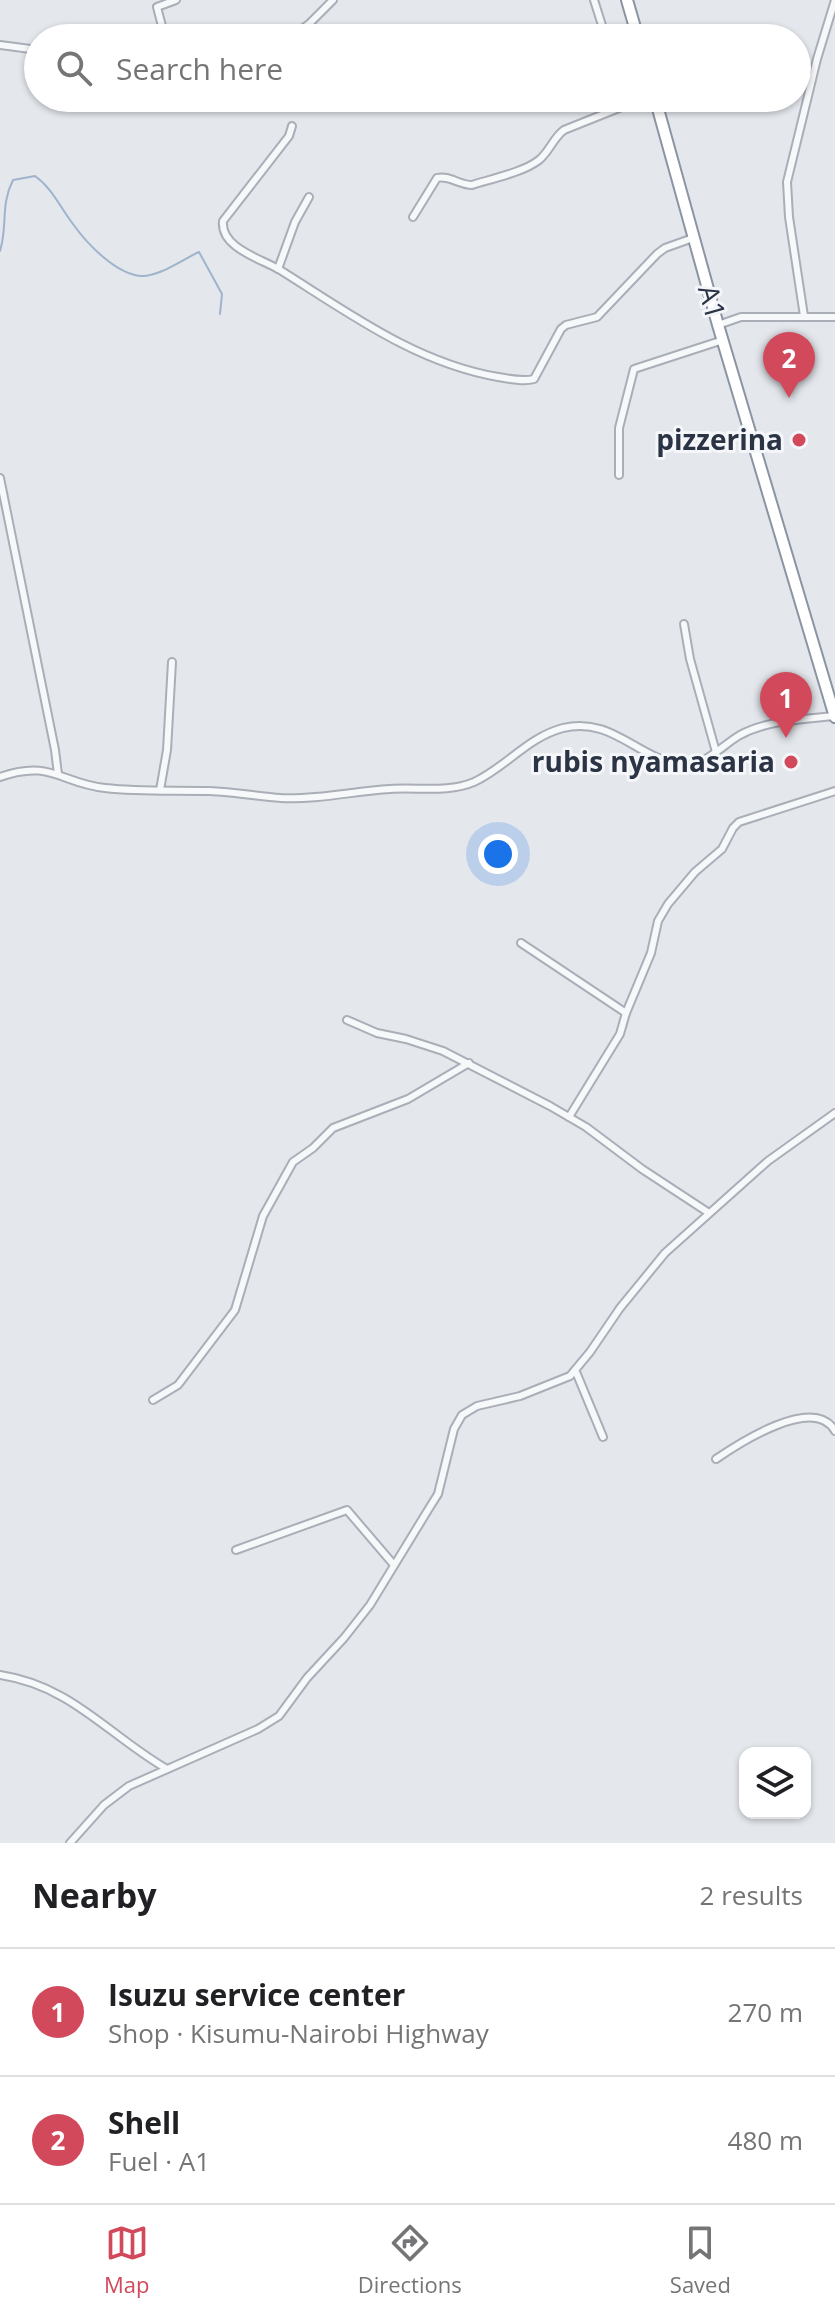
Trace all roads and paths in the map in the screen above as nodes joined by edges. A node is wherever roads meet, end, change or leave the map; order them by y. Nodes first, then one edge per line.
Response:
1 (176, 0) edge
2 (333, 0) edge
3 (594, 0) edge
4 (627, 0) edge
5 (835, 0) edge
6 (161, 24) edge
7 (309, 24) edge
8 (602, 24) edge
9 (634, 24) edge
10 (0, 45) edge
11 (24, 48) edge
12 (811, 84) edge
13 (602, 112) edge
14 (659, 112) edge
15 (804, 112) edge
16 (292, 126) dead end
17 (309, 197) dead end
18 (413, 217) dead end
19 (693, 238) junction
20 (278, 269) junction
21 (804, 316) junction
22 (835, 317) edge
23 (718, 325) junction
24 (723, 340) junction
25 (619, 475) dead end
26 (0, 478) edge
27 (684, 624) dead end
28 (172, 662) dead end
29 (835, 716) edge
30 (716, 752) junction
31 (58, 774) junction
32 (0, 777) edge
33 (160, 790) junction
34 (835, 791) edge
35 (521, 943) dead end
36 (626, 1013) junction
37 (347, 1020) dead end
38 (469, 1063) junction
39 (835, 1113) edge
40 (569, 1117) junction
41 (709, 1213) junction
42 (576, 1372) junction
43 (153, 1400) dead end
44 (835, 1431) edge
45 (603, 1437) dead end
46 (716, 1459) dead end
47 (236, 1550) dead end
48 (394, 1565) junction
49 (0, 1675) edge
50 (167, 1769) junction
51 (70, 1843) edge

1 - 6 street
2 - 7 street
3 - 8 street
4 - 9 highway
5 - 12 street
10 - 11 street
13 - 18 street
14 - 19 highway, A1 / A1
15 - 21 street
16 - 20 street
17 - 20 street
19 - 20 street
19 - 23 highway, A1 / A1
21 - 22 street
21 - 23 street
23 - 24 highway, A1 / A1
24 - 25 street
24 - 29 highway, A1 / A1
26 - 31 street
27 - 30 street
28 - 33 street
29 - 30 street
30 - 33 street
31 - 32 street
31 - 33 street
34 - 36 street
35 - 36 street
36 - 40 street
37 - 38 street
38 - 40 street
38 - 43 street
39 - 41 street
40 - 41 street
41 - 42 street
42 - 45 street
42 - 48 street
44 - 46 street
47 - 48 street
48 - 50 street
49 - 50 street
50 - 51 street

